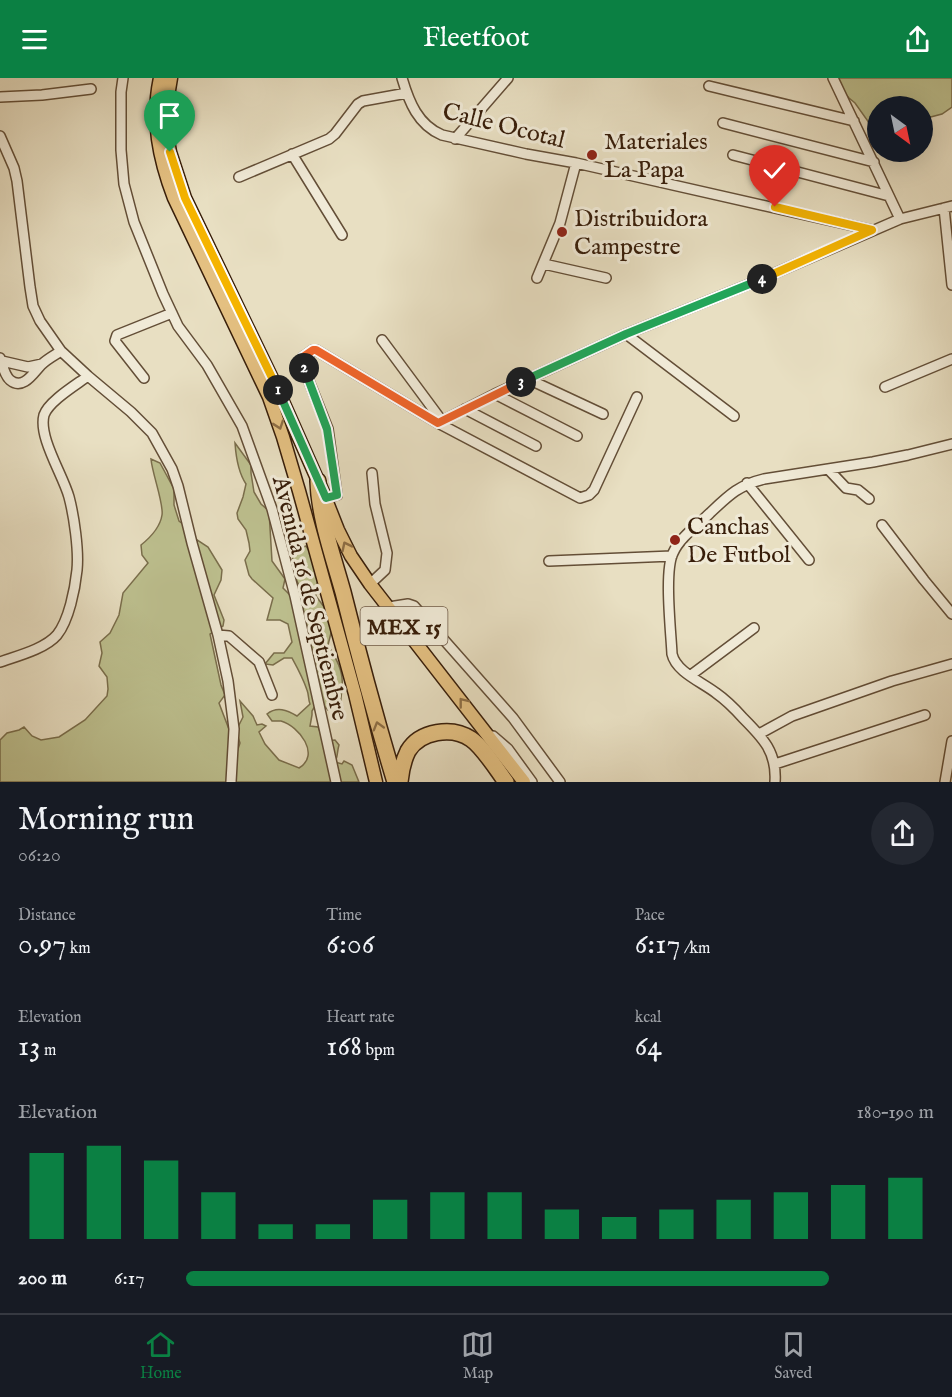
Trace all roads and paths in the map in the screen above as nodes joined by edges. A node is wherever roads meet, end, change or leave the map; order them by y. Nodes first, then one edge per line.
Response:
1 (123, 78) edge
2 (160, 78) edge
3 (171, 78) edge
4 (402, 78) edge
5 (508, 78) edge
6 (833, 78) edge
7 (709, 86) dead end
8 (91, 89) dead end
9 (407, 93) junction
10 (0, 97) edge
11 (854, 121) junction
12 (723, 123) dead end
13 (0, 136) edge
14 (455, 139) junction
15 (867, 148) edge
16 (292, 154) junction
17 (733, 155) dead end
18 (867, 160) edge
19 (874, 162) edge
20 (576, 163) junction
21 (239, 177) dead end
22 (890, 196) junction
23 (948, 207) edge
24 (900, 219) junction
25 (872, 230) junction
26 (342, 235) dead end
27 (544, 264) junction
28 (537, 278) dead end
29 (606, 278) dead end
30 (952, 285) edge
31 (172, 313) junction
32 (626, 334) junction
33 (382, 340) dead end
34 (61, 351) junction
35 (952, 359) edge
36 (1, 360) edge
37 (42, 364) junction
38 (88, 376) junction
39 (144, 378) dead end
40 (528, 379) junction
41 (885, 387) dead end
42 (495, 394) junction
43 (637, 397) dead end
44 (465, 409) junction
45 (603, 414) dead end
46 (734, 416) dead end
47 (440, 422) junction
48 (577, 436) dead end
49 (952, 444) edge
50 (536, 446) dead end
51 (828, 470) junction
52 (372, 473) dead end
53 (318, 481) junction
54 (747, 483) junction
55 (326, 498) junction
56 (869, 499) dead end
57 (882, 525) dead end
58 (672, 556) junction
59 (809, 560) dead end
60 (549, 561) dead end
61 (370, 584) junction
62 (389, 607) junction
63 (952, 614) edge
64 (754, 628) dead end
65 (218, 635) junction
66 (0, 662) edge
67 (952, 664) edge
68 (691, 675) junction
69 (272, 694) dead end
70 (925, 715) dead end
71 (484, 729) junction
72 (759, 734) junction
73 (952, 741) edge
74 (775, 764) junction
75 (231, 782) edge
76 (336, 782) edge
77 (376, 782) edge
78 (395, 782) edge
79 (400, 782) edge
80 (506, 782) edge
81 (524, 782) edge
82 (532, 782) edge
83 (560, 782) edge
84 (775, 782) edge
85 (945, 782) edge

1 - 31 street, Avenida 16 de Septiembre
2 -> 77 main road, MEX 15
3 - 53 main road, MEX 15
4 - 9 street, Calle Ocotal
5 - 14 street
6 - 11 street
7 - 11 street
8 - 10 street
9 - 14 street, Calle Ocotal
9 - 16 street
11 - 15 street
12 - 18 street
13 - 34 street
14 - 20 street, Calle Ocotal
16 - 21 street
16 - 26 street
17 - 22 street
19 - 22 street
20 - 25 street, Calle Ocotal
20 - 27 street
22 - 24 street
23 - 24 street
23 - 30 street
24 - 25 street
25 - 32 street
27 - 28 street
27 - 29 street
31 - 39 street
31 - 76 street, Avenida 16 de Septiembre
32 - 40 street
32 - 46 street
33 - 47 street
34 - 37 street
34 - 38 street
35 - 41 street
36 - 37 street
36 - 37 street
38 - 65 street
38 - 66 street
40 - 42 street
40 - 45 street
42 - 44 street
42 - 48 street
43 - 47 street
44 - 47 street
44 - 50 street
47 - 55 street
49 - 51 street
51 - 54 street
51 - 56 street
52 - 61 street
53 - 55 main road, MEX 15
78 -> 53 highway
54 - 58 street
54 - 59 street
61 -> 55 main road, MEX 15
57 - 63 street
58 - 60 street
58 - 68 street
61 - 62 main road, MEX 15
71 -> 62 main road, MEX 15
62 - 83 street
64 - 68 street
65 - 69 street
65 - 75 street
67 - 72 street
68 - 72 street
70 - 74 street
71 - 81 main road, MEX 15
71 - 82 street
72 - 74 street
73 - 85 street
74 - 84 street
79 - 80 highway

